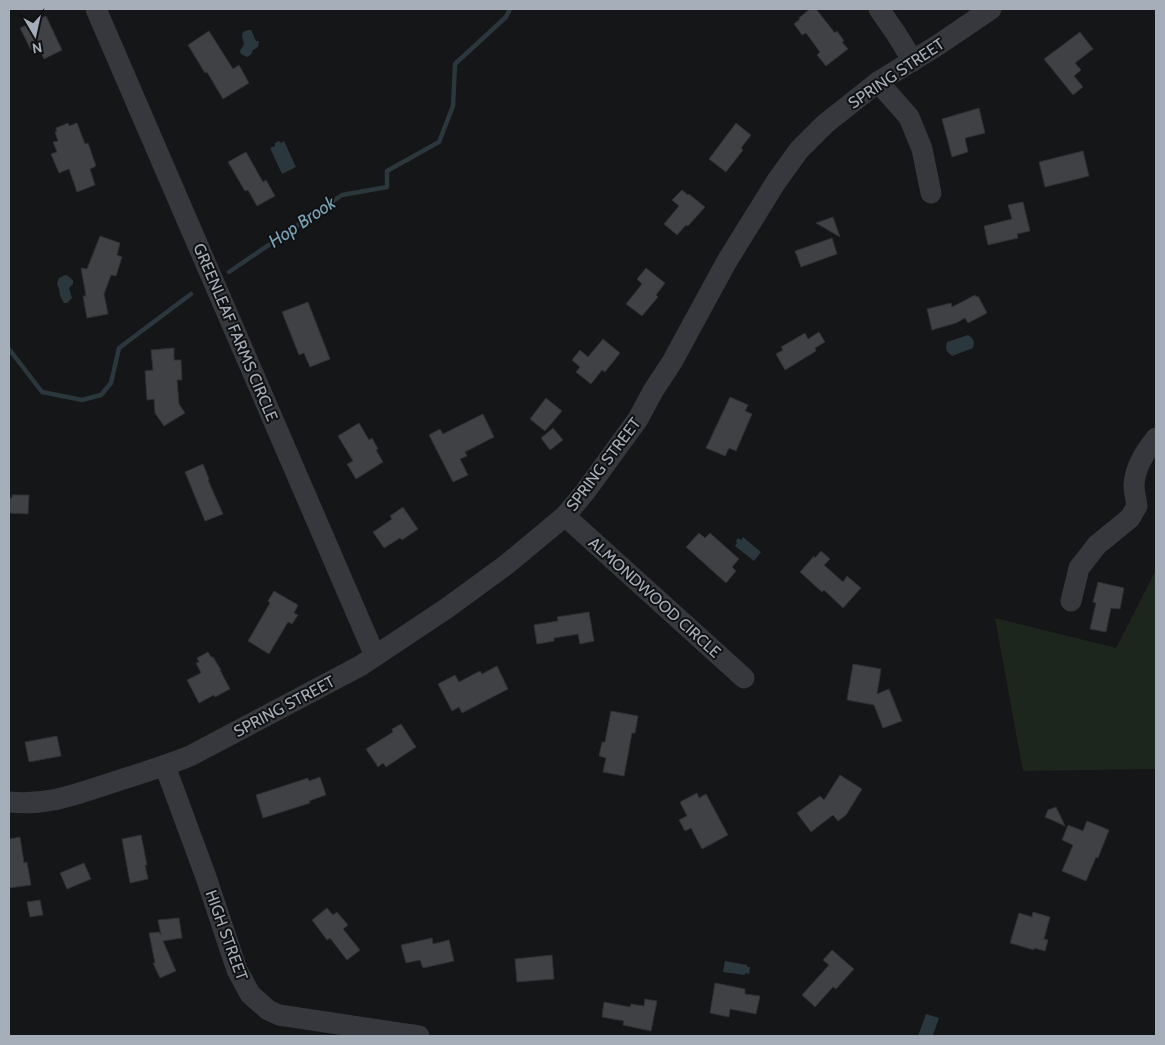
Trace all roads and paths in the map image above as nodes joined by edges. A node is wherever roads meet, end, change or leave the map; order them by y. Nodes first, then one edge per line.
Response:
1 (96, 9) edge
2 (879, 9) edge
3 (991, 9) edge
4 (913, 61) junction
5 (878, 82) junction
6 (931, 193) dead end
7 (1156, 438) edge
8 (565, 516) junction
9 (1071, 601) dead end
10 (375, 656) junction
11 (744, 678) dead end
12 (165, 766) junction
13 (9, 802) edge
14 (419, 1036) edge

1 - 10 street, GREENLEAF FARMS CIRCLE
2 - 4 street
3 - 4 street, SPRING STREET
4 - 5 street, SPRING STREET
5 - 6 street
5 - 8 street, SPRING STREET
7 - 9 street
8 - 10 street, SPRING STREET
8 - 11 street, ALMONDWOOD CIRCLE
10 - 12 street, SPRING STREET
12 - 13 street, SPRING STREET
12 - 14 street, HIGH STREET

